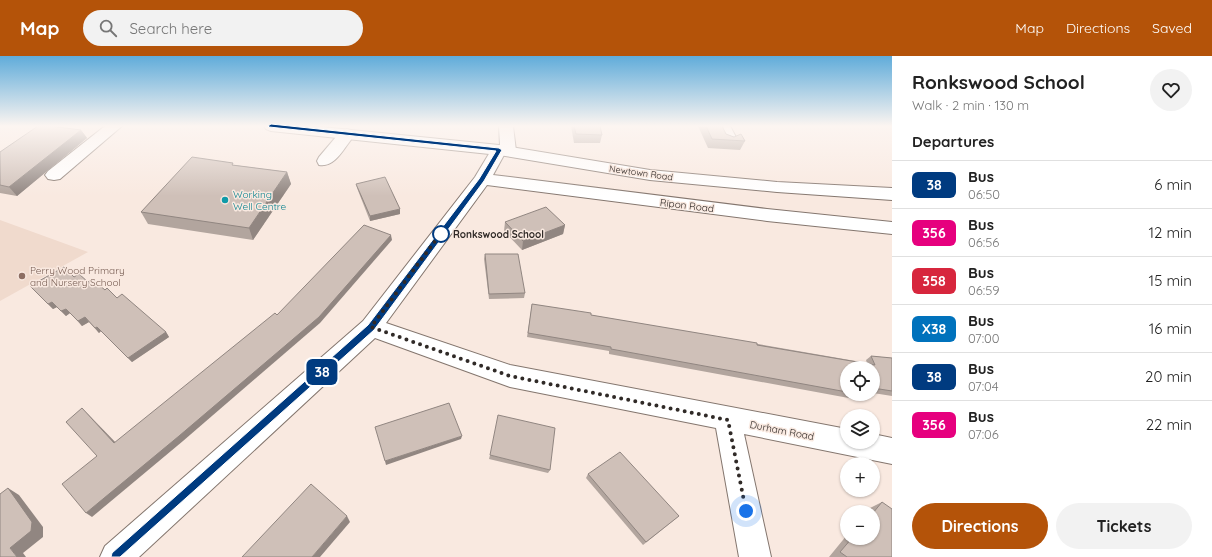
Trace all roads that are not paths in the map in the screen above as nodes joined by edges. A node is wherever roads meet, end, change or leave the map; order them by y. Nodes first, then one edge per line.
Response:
1 (85, 149) edge
2 (334, 149) edge
3 (498, 149) edge
4 (504, 150) junction
5 (325, 161) dead end
6 (54, 175) dead end
7 (482, 179) junction
8 (892, 194) edge
9 (892, 228) edge
10 (371, 327) junction
11 (728, 420) junction
12 (892, 451) edge
13 (116, 557) edge
14 (755, 557) edge

1 - 6 street
2 - 5 street
3 - 4 street, Newtown Road
4 - 7 street
4 - 8 street, Newtown Road
7 - 9 street, Ripon Road
7 - 10 street
10 - 11 street, Durham Road
10 - 13 street
11 - 12 street, Durham Road
11 - 14 street

